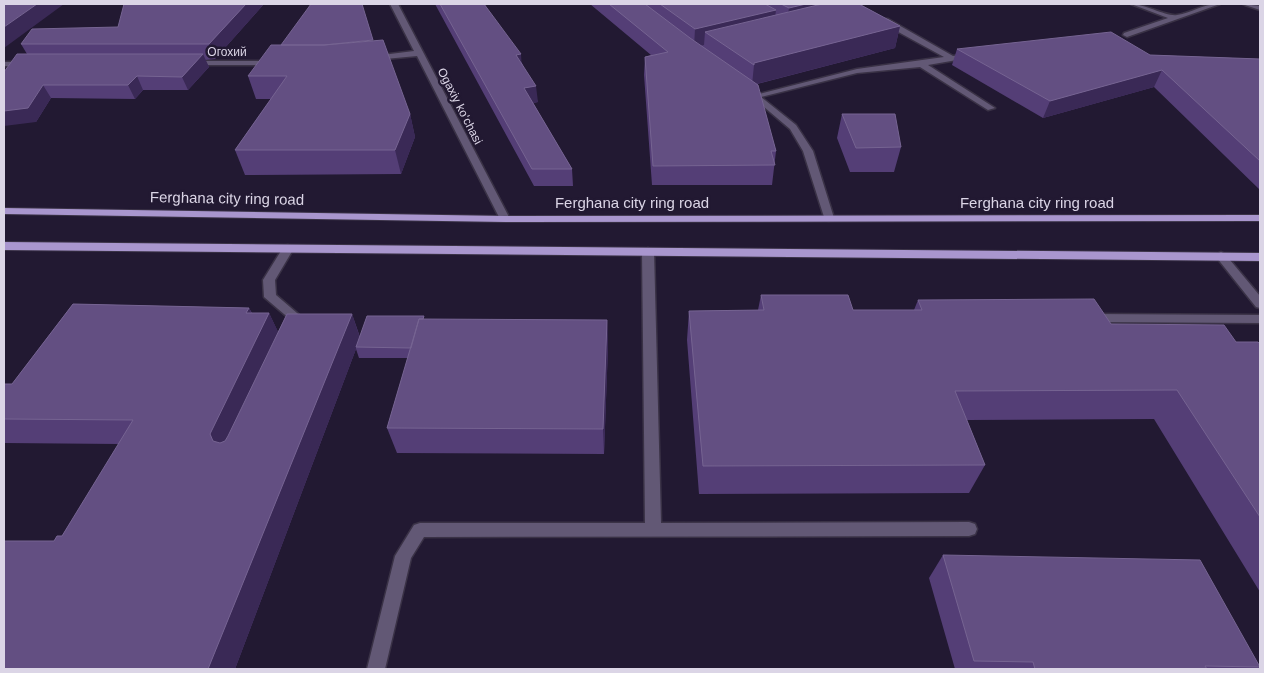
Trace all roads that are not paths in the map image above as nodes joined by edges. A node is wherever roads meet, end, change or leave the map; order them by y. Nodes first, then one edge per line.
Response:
1 (394, 4) edge
2 (1134, 4) edge
3 (1216, 4) edge
4 (1247, 4) edge
5 (1260, 8) edge
6 (878, 17) edge
7 (1175, 18) junction
8 (1127, 35) dead end
9 (419, 53) junction
10 (979, 53) edge
11 (950, 58) junction
12 (360, 60) edge
13 (281, 63) edge
14 (4, 64) edge
15 (34, 64) edge
16 (182, 64) edge
17 (921, 64) junction
18 (991, 108) dead end
19 (4, 211) edge
20 (504, 218) junction
21 (829, 218) junction
22 (1260, 218) edge
23 (4, 246) edge
24 (288, 248) junction
25 (648, 251) junction
26 (1221, 256) junction
27 (1260, 257) edge
28 (1260, 304) edge
29 (1078, 318) edge
30 (1218, 319) junction
31 (1260, 319) edge
32 (1230, 335) edge
33 (290, 336) edge
34 (968, 529) dead end
35 (653, 530) junction
36 (376, 669) edge

1 - 9 street, Ogaxiy koʻchasi
2 - 7 street
3 - 7 street
4 - 5 street
6 - 11 street
7 - 8 street
9 - 12 street
9 - 20 street, Ogaxiy koʻchasi
10 - 11 street
11 - 17 street
13 - 16 street, Огохий
14 - 15 street
17 - 18 street
17 - 21 street
19 - 20 highway, Ferghana city ring road
20 - 21 highway, Ferghana city ring road
21 - 22 highway, Ferghana city ring road
23 - 24 highway
24 - 25 highway
24 - 33 street
25 - 26 highway
25 - 35 street
26 - 27 highway
26 - 28 street
29 - 30 street
30 - 31 street
30 - 32 street
34 - 35 street
35 - 36 street

